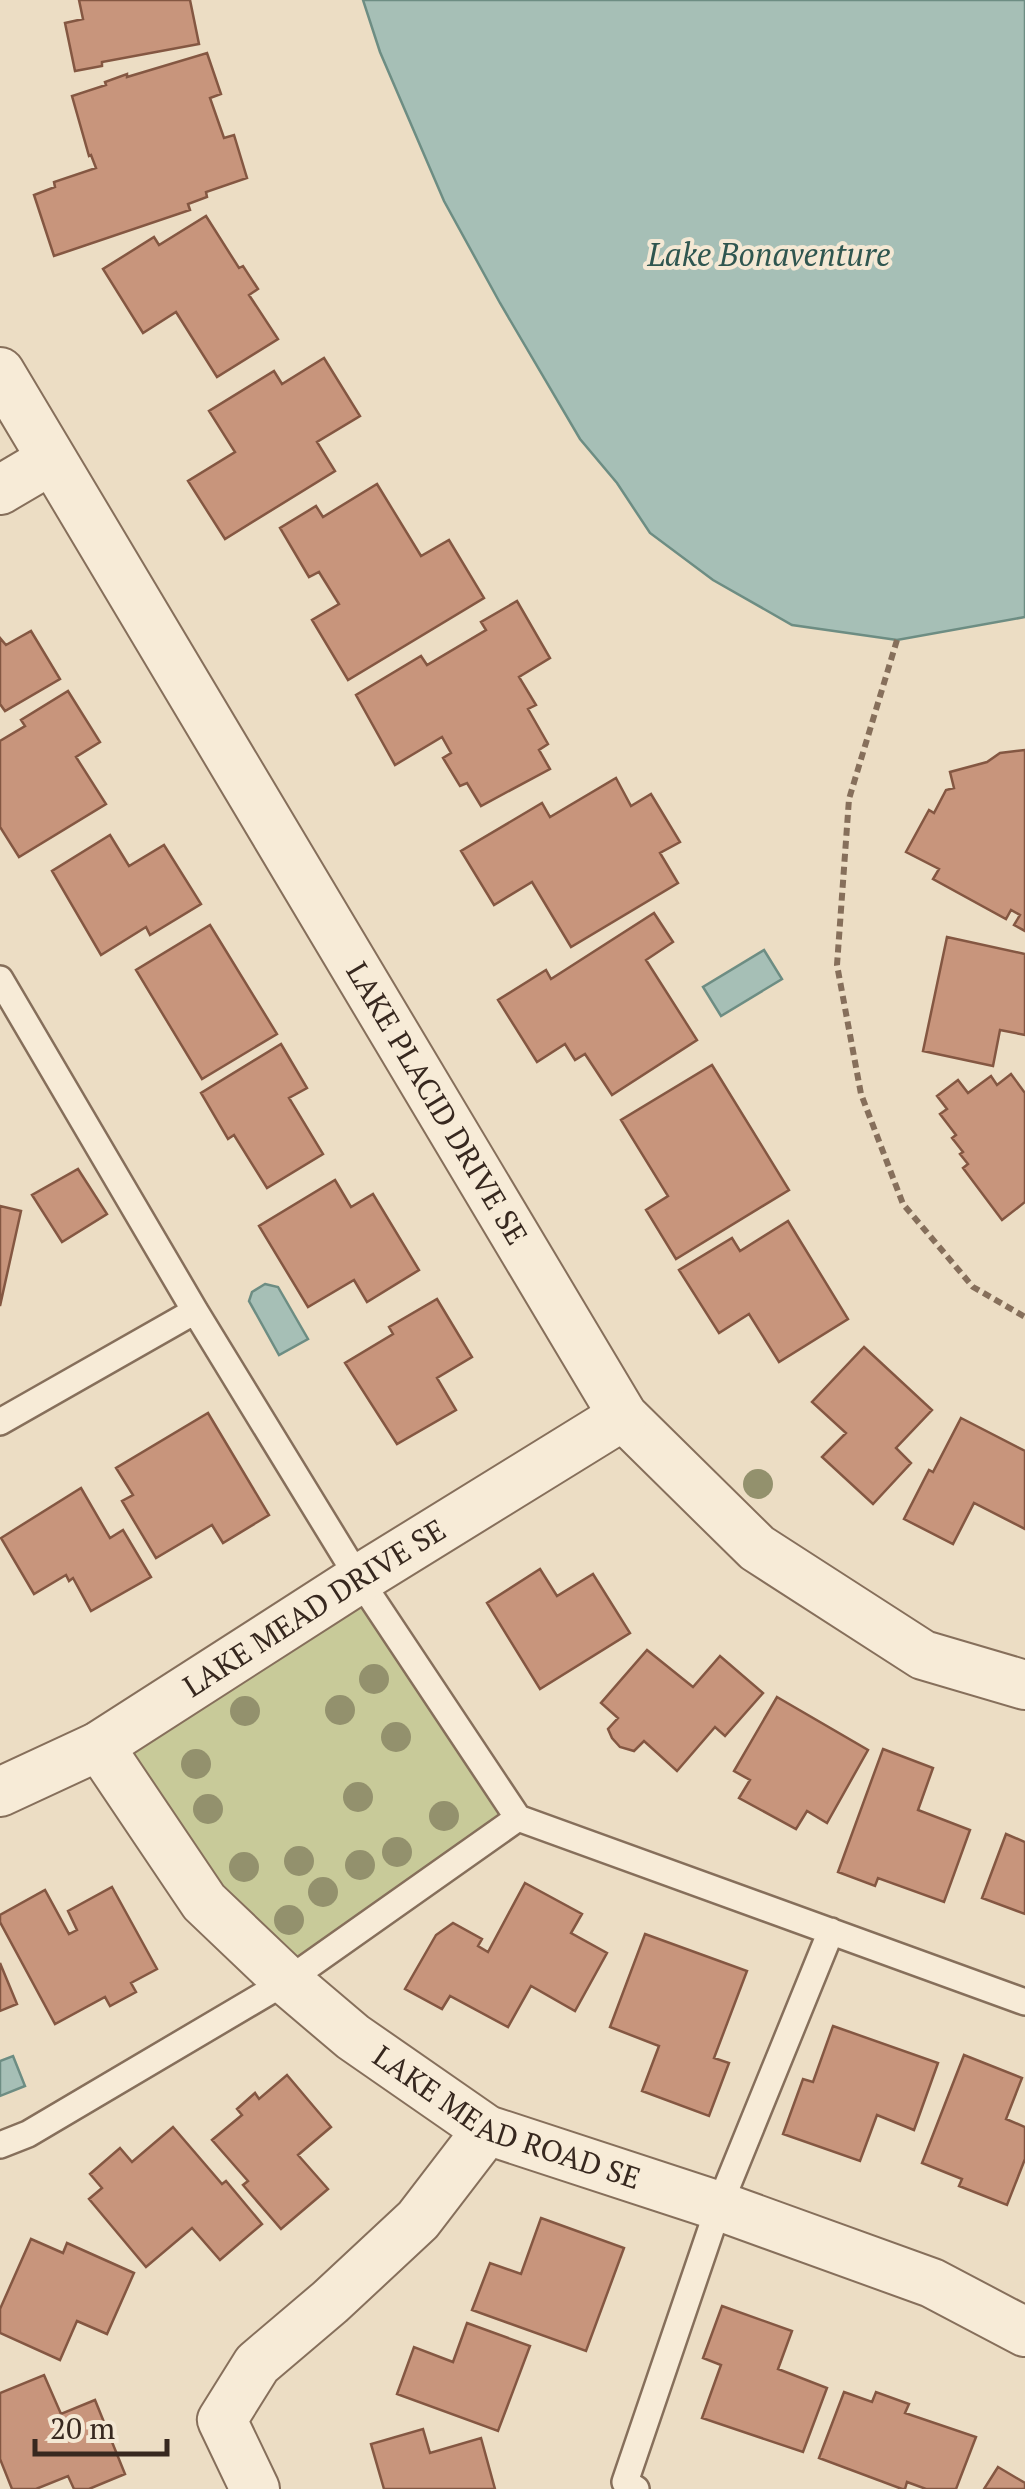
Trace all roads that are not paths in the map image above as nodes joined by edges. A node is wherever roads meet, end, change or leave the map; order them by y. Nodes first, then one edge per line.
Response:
1 (0, 372) edge
2 (51, 460) junction
3 (0, 490) edge
4 (0, 979) edge
5 (194, 1311) junction
6 (623, 1416) junction
7 (0, 1422) edge
8 (359, 1579) junction
9 (1025, 1685) edge
10 (99, 1746) junction
11 (0, 1792) edge
12 (518, 1818) junction
13 (831, 1931) junction
14 (287, 1981) junction
15 (1025, 2002) edge
16 (487, 2130) junction
17 (0, 2145) edge
18 (720, 2206) junction
19 (1025, 2332) edge
20 (255, 2489) edge
21 (636, 2489) edge

1 - 2 street, LAKE PLACID DRIVE SE
2 - 3 street
2 - 6 street, LAKE PLACID DRIVE SE
4 - 5 lane
5 - 7 lane
5 - 8 lane
6 - 8 street, LAKE MEAD DRIVE SE
6 - 9 street, LAKE PLACID DRIVE SE
8 - 10 street, LAKE MEAD DRIVE SE
8 - 12 lane
10 - 11 street, LAKE MEAD DRIVE SE
10 - 14 street, LAKE MEAD ROAD SE
12 - 13 lane
12 - 14 lane
13 - 15 lane
13 - 18 lane
14 - 16 street, LAKE MEAD ROAD SE
14 - 17 lane
16 - 18 street, LAKE MEAD ROAD SE
16 - 20 street
18 - 19 street, LAKE MEAD ROAD SE
18 - 21 lane

